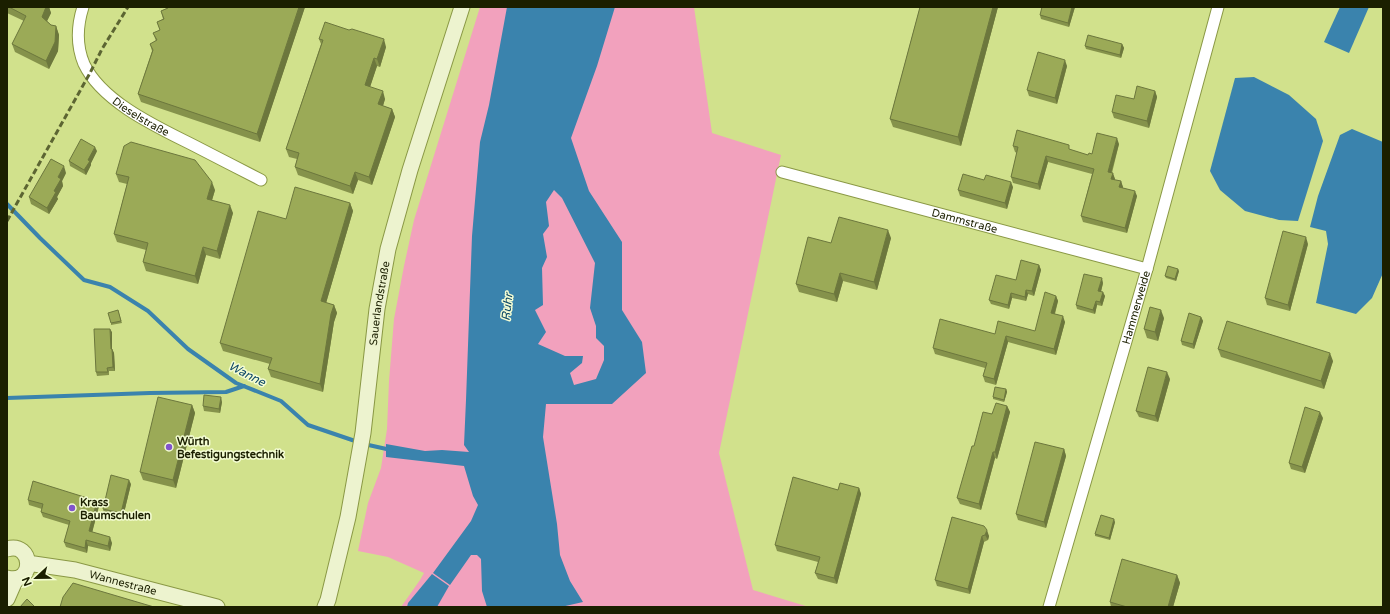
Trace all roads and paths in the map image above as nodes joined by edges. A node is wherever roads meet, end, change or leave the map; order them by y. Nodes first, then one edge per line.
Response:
1 (83, 7) edge
2 (462, 7) edge
3 (1218, 7) edge
4 (782, 172) dead end
5 (261, 180) dead end
6 (1147, 269) junction
7 (7, 549) edge
8 (28, 564) junction
9 (12, 578) edge
10 (7, 599) edge
11 (216, 607) edge
12 (325, 607) edge
13 (1049, 607) edge

1 - 5 street, Dieselstraße
2 - 12 street, Sauerlandstraße
3 - 6 street, Hammerweide
4 - 6 street, Dammstraße
6 - 13 street, Hammerweide
7 - 8 street
8 - 9 street
8 - 11 street, Wannestraße
9 - 10 street

